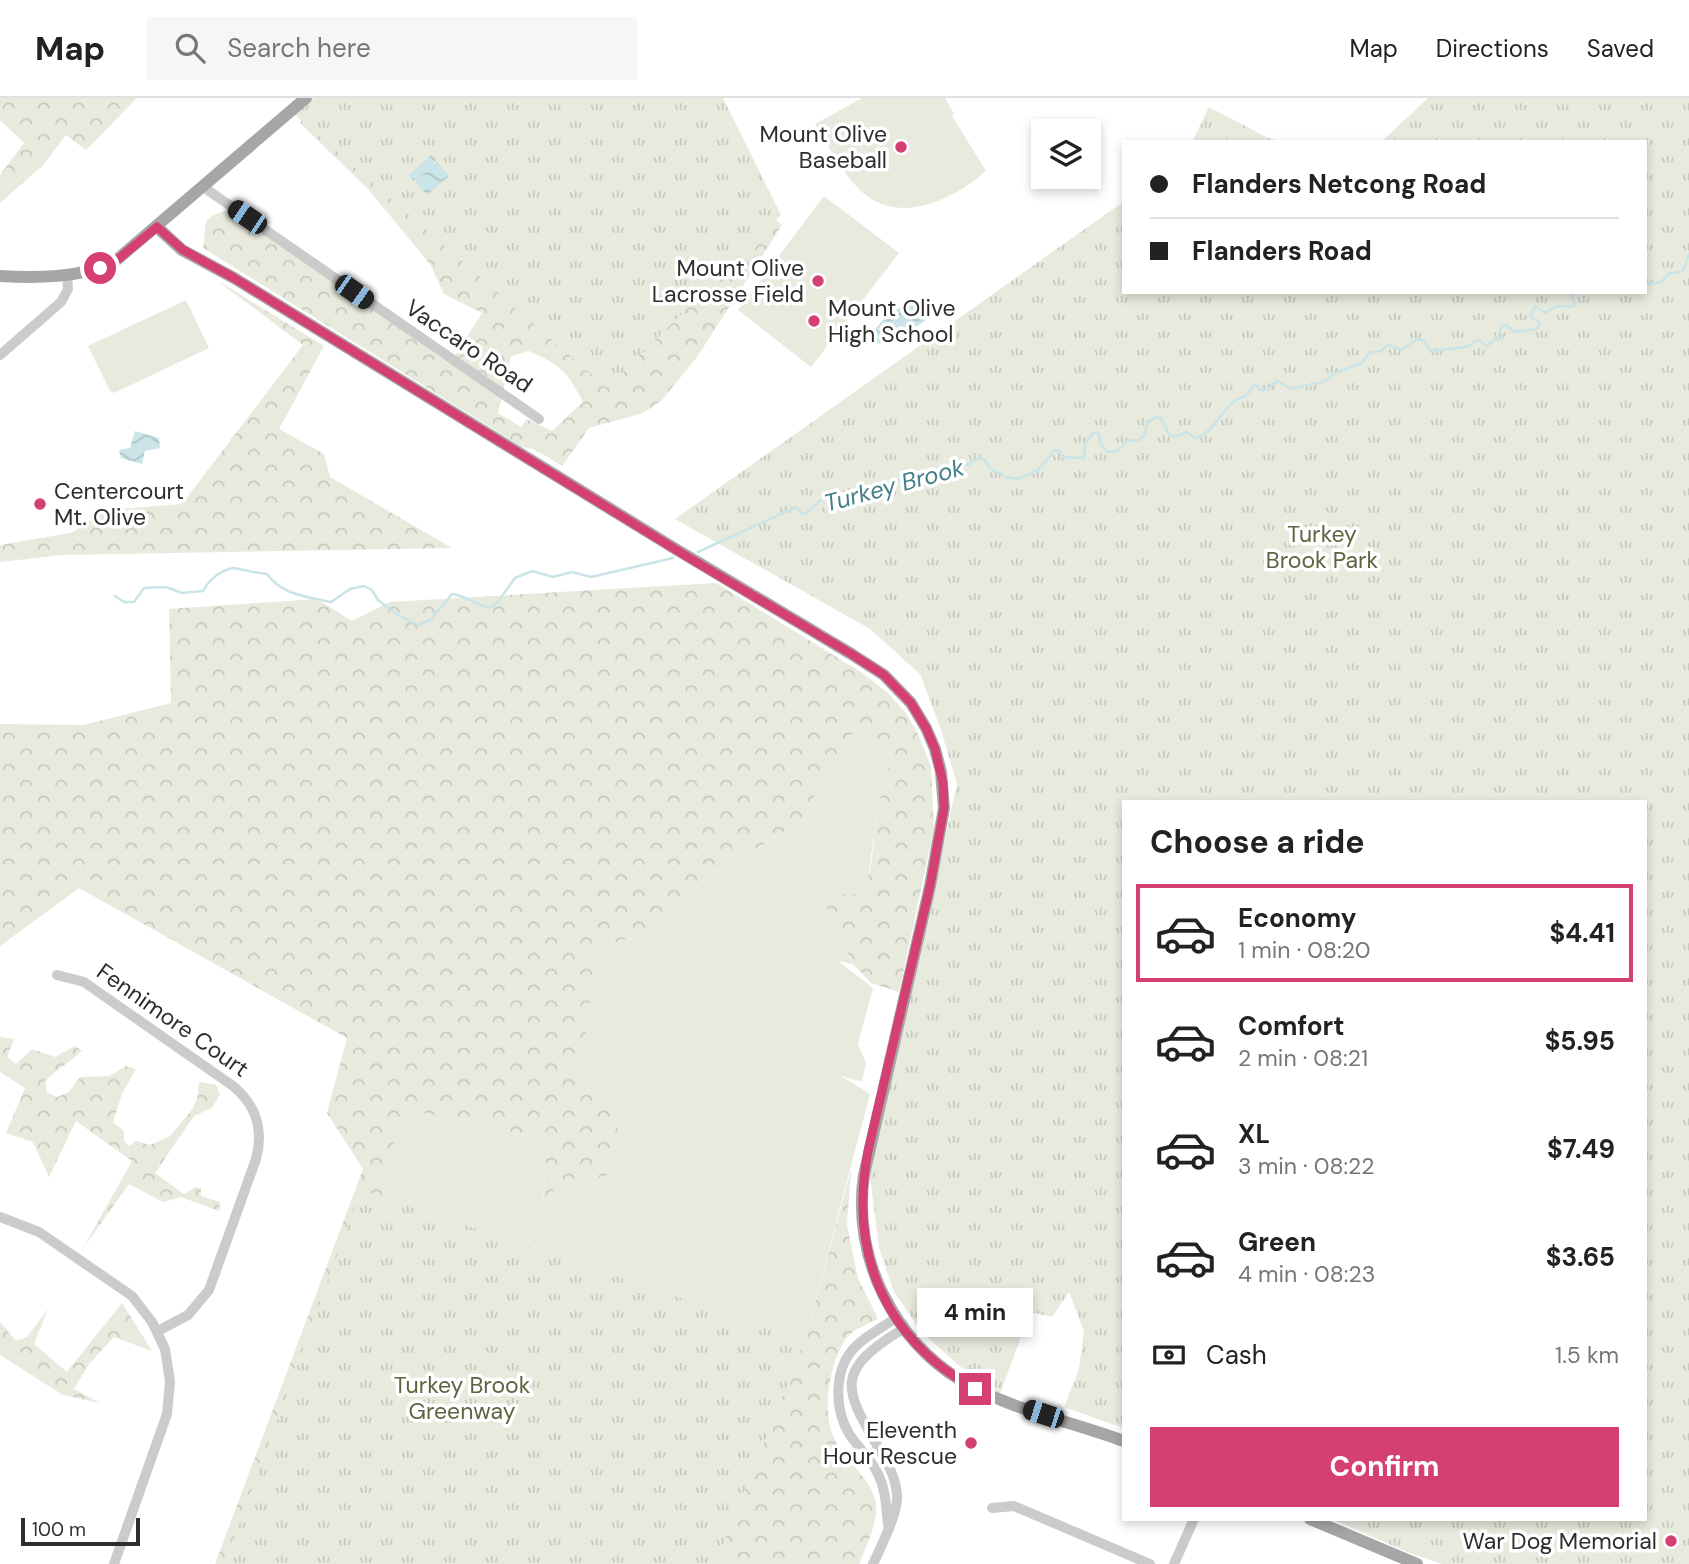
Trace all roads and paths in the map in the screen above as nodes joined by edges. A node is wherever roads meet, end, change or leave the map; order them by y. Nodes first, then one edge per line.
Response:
1 (306, 98) edge
2 (205, 185) junction
3 (157, 227) junction
4 (67, 274) junction
5 (0, 276) edge
6 (0, 355) edge
7 (539, 419) dead end
8 (57, 975) dead end
9 (0, 1217) edge
10 (899, 1324) junction
11 (158, 1331) junction
12 (1122, 1440) edge
13 (992, 1508) dead end
14 (1193, 1521) edge
15 (1314, 1521) edge
16 (888, 1525) junction
17 (1394, 1560) edge
18 (114, 1564) edge
19 (873, 1564) edge
20 (1150, 1564) edge
21 (1174, 1564) edge
22 (1417, 1564) edge

1 - 2 main road
2 - 3 main road
2 - 7 street, Vaccaro Road
3 - 4 main road
3 - 10 main road
4 - 5 main road
4 - 6 street
8 - 11 street, Fennimore Court
9 - 11 street
10 - 12 main road
10 - 16 street
10 - 16 street
11 - 18 street
13 - 20 street
14 - 21 street
15 - 17 main road
16 - 19 street
17 - 22 main road

